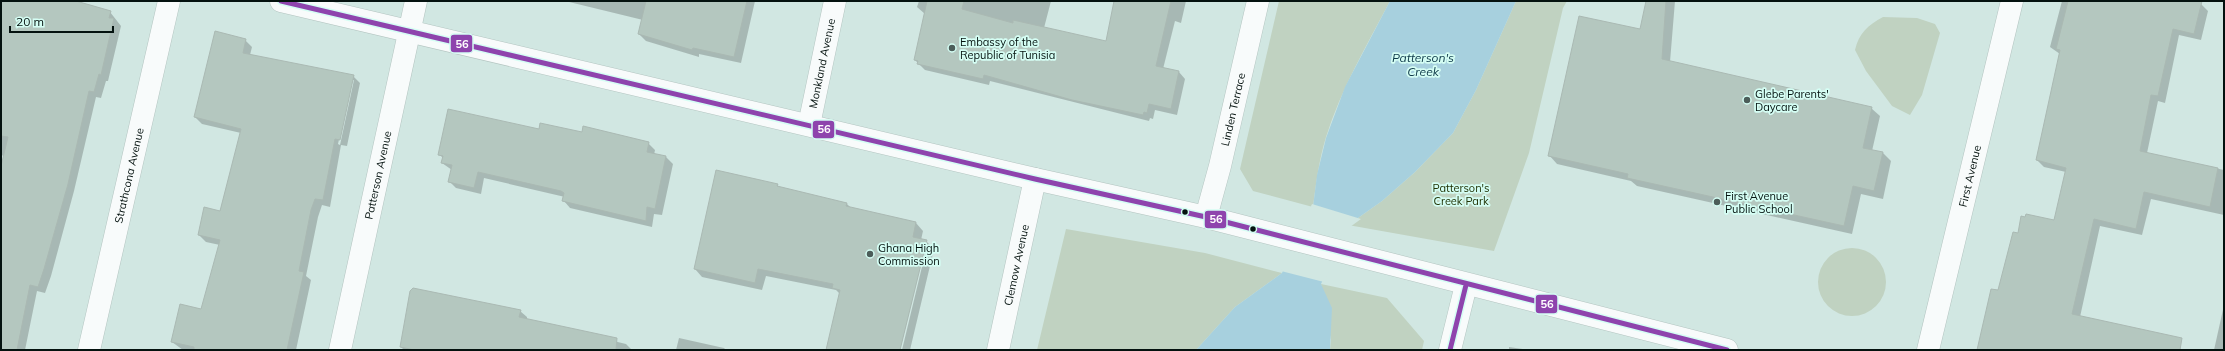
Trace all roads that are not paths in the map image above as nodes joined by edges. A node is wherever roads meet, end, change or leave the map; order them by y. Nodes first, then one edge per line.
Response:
1 (169, 1) edge
2 (282, 1) edge
3 (416, 1) edge
4 (835, 1) edge
5 (1258, 1) edge
6 (2012, 1) edge
7 (409, 30) junction
8 (809, 125) junction
9 (1035, 179) junction
10 (1206, 218) junction
11 (1466, 285) junction
12 (89, 350) edge
13 (340, 350) edge
14 (998, 350) edge
15 (1450, 350) edge
16 (1727, 350) edge
17 (1928, 350) edge

1 - 12 street, Strathcona Avenue
2 - 7 street
3 - 7 street, Patterson Avenue
4 - 8 street, Monkland Avenue
5 - 10 street, Linden Terrace
6 - 17 street, First Avenue
7 - 8 street
7 - 13 street, Patterson Avenue
8 - 9 street
9 - 10 street
9 - 14 street, Clemow Avenue
10 - 11 street
11 - 15 street
11 - 16 street

